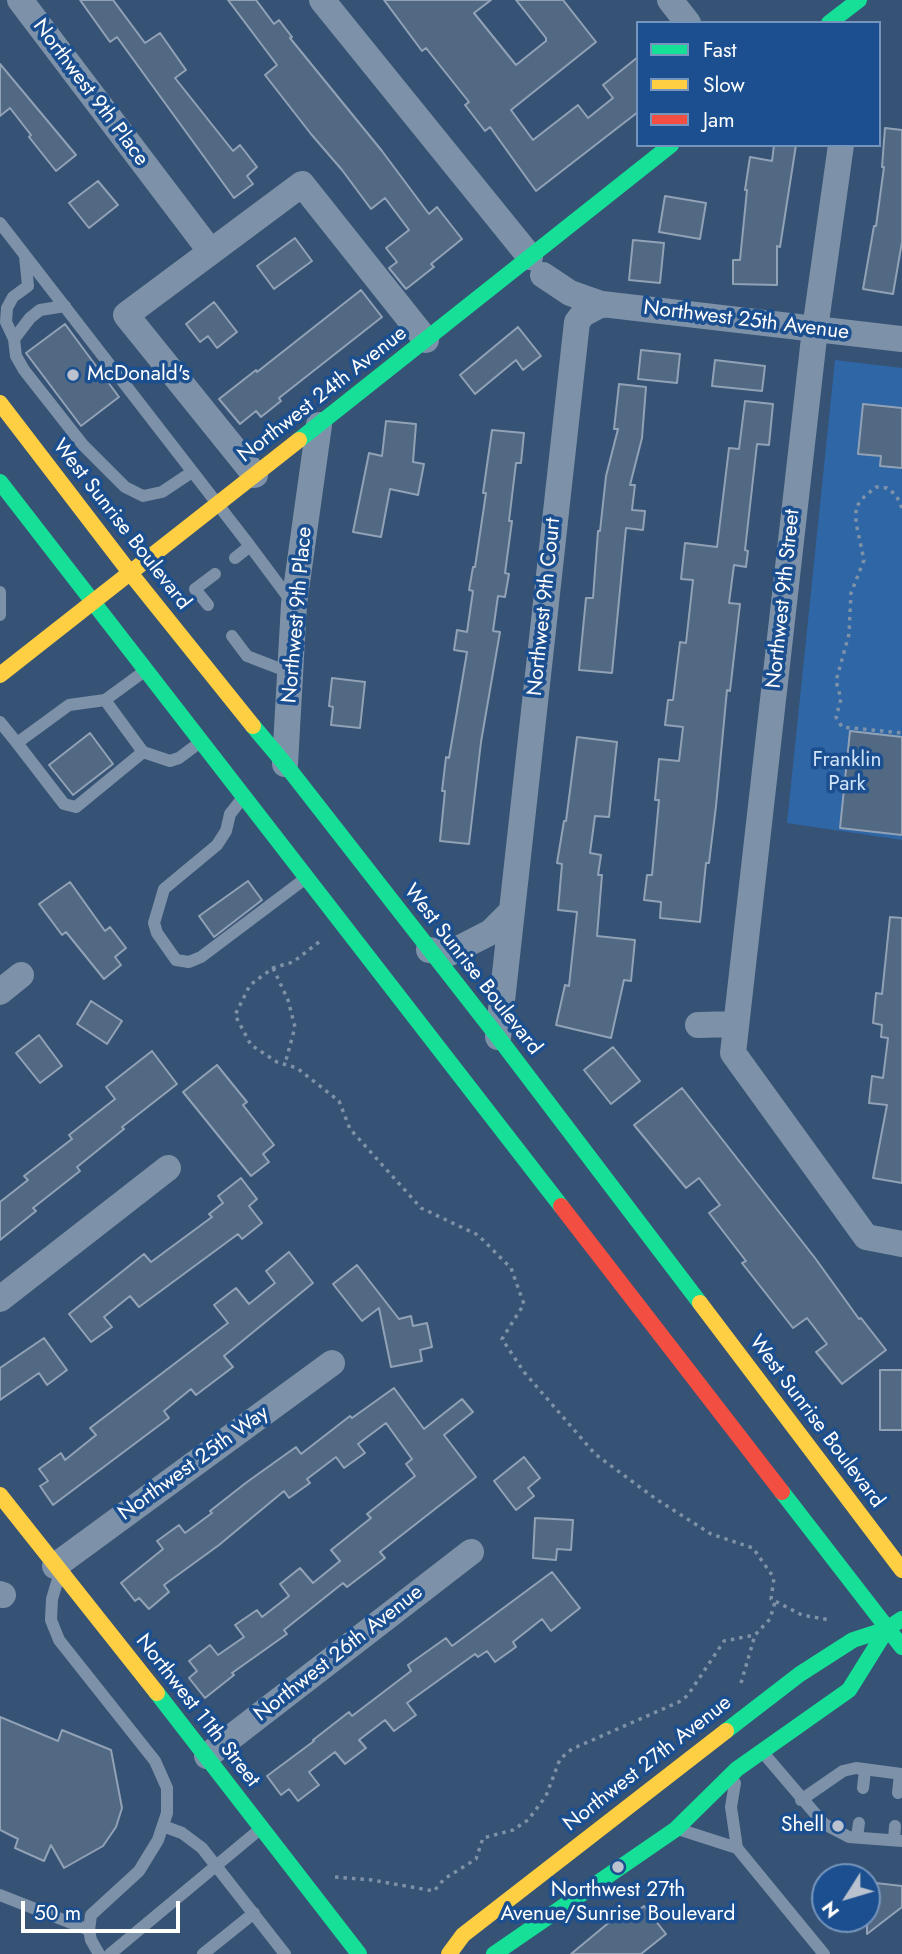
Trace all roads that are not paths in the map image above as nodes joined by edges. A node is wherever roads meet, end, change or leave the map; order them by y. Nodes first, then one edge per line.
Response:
1 (20, 0) edge
2 (322, 0) edge
3 (670, 0) edge
4 (860, 0) edge
5 (686, 21) edge
6 (832, 21) edge
7 (859, 21) edge
8 (669, 147) edge
9 (841, 147) edge
10 (0, 223) edge
11 (211, 252) junction
12 (25, 256) junction
13 (537, 266) junction
14 (28, 286) junction
15 (51, 289) junction
16 (65, 306) junction
17 (590, 314) junction
18 (815, 329) junction
19 (14, 339) junction
20 (902, 339) edge
21 (426, 340) junction
22 (0, 403) edge
23 (319, 425) junction
24 (192, 472) junction
25 (255, 475) junction
26 (0, 482) edge
27 (219, 504) junction
28 (250, 546) junction
29 (235, 558) dead end
30 (215, 573) dead end
31 (131, 574) junction
32 (0, 592) edge
33 (94, 603) junction
34 (294, 604) junction
35 (208, 606) dead end
36 (0, 615) edge
37 (232, 636) dead end
38 (145, 670) junction
39 (292, 673) junction
40 (0, 675) edge
41 (105, 700) junction
42 (0, 722) edge
43 (201, 742) junction
44 (17, 743) junction
45 (143, 752) junction
46 (285, 764) junction
47 (243, 797) junction
48 (306, 878) junction
49 (512, 911) junction
50 (429, 950) junction
51 (21, 975) dead end
52 (0, 992) edge
53 (736, 1024) junction
54 (698, 1025) dead end
55 (498, 1037) junction
56 (168, 1168) dead end
57 (902, 1244) edge
58 (0, 1299) edge
59 (332, 1363) dead end
60 (0, 1495) edge
61 (471, 1552) dead end
62 (57, 1569) junction
63 (902, 1570) edge
64 (902, 1619) edge
65 (887, 1629) junction
66 (902, 1647) edge
67 (763, 1752) junction
68 (206, 1756) junction
69 (737, 1769) junction
70 (865, 1770) junction
71 (843, 1771) junction
72 (901, 1774) edge
73 (841, 1786) dead end
74 (863, 1788) dead end
75 (898, 1793) dead end
76 (801, 1800) junction
77 (859, 1823) dead end
78 (163, 1826) junction
79 (895, 1826) dead end
80 (262, 1827) junction
81 (676, 1829) junction
82 (858, 1838) junction
83 (898, 1841) edge
84 (737, 1848) junction
85 (216, 1865) junction
86 (0, 1895) edge
87 (254, 1913) junction
88 (89, 1930) junction
89 (502, 1952) edge
90 (99, 1954) edge
91 (110, 1954) edge
92 (203, 1954) edge
93 (285, 1954) edge
94 (359, 1954) edge
95 (449, 1954) edge
96 (824, 1954) edge

1 - 11 street, Northwest 9th Place
2 - 13 street
3 - 5 street
4 - 6 main road
4 - 7 street
8 - 13 main road, Northwest 24th Avenue
9 - 18 street, Northwest 9th Street
10 - 12 lane
11 - 21 street
11 - 25 street
12 - 14 lane
12 - 15 lane
13 - 17 street
13 - 17 street
13 - 21 main road, Northwest 24th Avenue
14 - 15 lane
14 - 19 lane
15 - 16 lane
16 - 19 lane
16 - 24 lane
17 - 18 street, Northwest 25th Avenue
17 - 49 street, Northwest 9th Court
18 - 20 street, Northwest 25th Avenue
18 - 53 street, Northwest 9th Street
19 - 24 lane
21 - 23 main road, Northwest 24th Avenue
22 - 31 main road, West Sunrise Boulevard
23 - 25 main road, Northwest 24th Avenue
23 - 34 street, Northwest 9th Place
24 - 27 lane
25 - 27 main road, Northwest 24th Avenue
26 - 33 main road
27 - 28 lane
27 - 31 main road, Northwest 24th Avenue
28 - 29 lane
28 - 34 lane
30 - 35 lane
31 - 33 main road, Northwest 24th Avenue
31 - 46 main road, West Sunrise Boulevard
32 - 36 lane
33 - 38 main road
33 - 40 main road, Northwest 24th Avenue
34 - 39 street, Northwest 9th Place
37 - 39 lane
38 - 41 lane
38 - 43 main road
39 - 46 street, Northwest 9th Place
41 - 44 lane
41 - 45 lane
42 - 44 lane
43 - 45 lane
43 - 47 main road
44 - 45 lane
46 - 50 main road, West Sunrise Boulevard
47 - 48 main road
47 - 48 lane
48 - 65 main road
49 - 50 street
49 - 55 street, Northwest 9th Court
50 - 55 main road, West Sunrise Boulevard
51 - 52 street
53 - 54 street
53 - 57 street, Northwest 9th Street
55 - 63 main road, West Sunrise Boulevard
56 - 58 street
59 - 62 street, Northwest 25th Way
60 - 62 main road, Northwest 11th Street
61 - 68 street, Northwest 26th Avenue
62 - 68 main road, Northwest 11th Street
62 - 78 lane
64 - 65 main road, Northwest 27th Avenue
65 - 66 main road
65 - 67 main road, Northwest 27th Avenue
65 - 95 main road, Northwest 27th Avenue
67 - 69 main road, Northwest 27th Avenue
67 - 76 lane
68 - 80 main road, Northwest 11th Street
69 - 81 main road, Northwest 27th Avenue
69 - 84 lane
70 - 71 lane
70 - 72 lane
70 - 74 lane
71 - 73 lane
71 - 76 lane
72 - 75 lane
76 - 82 lane
77 - 82 lane
78 - 85 lane
78 - 88 lane
79 - 83 lane
80 - 85 lane
80 - 94 main road, Northwest 11th Street
81 - 84 lane
81 - 89 main road, Northwest 27th Avenue
82 - 83 lane
84 - 96 lane
85 - 87 lane
85 - 91 lane
86 - 88 lane
87 - 92 lane
87 - 93 lane
88 - 90 lane

